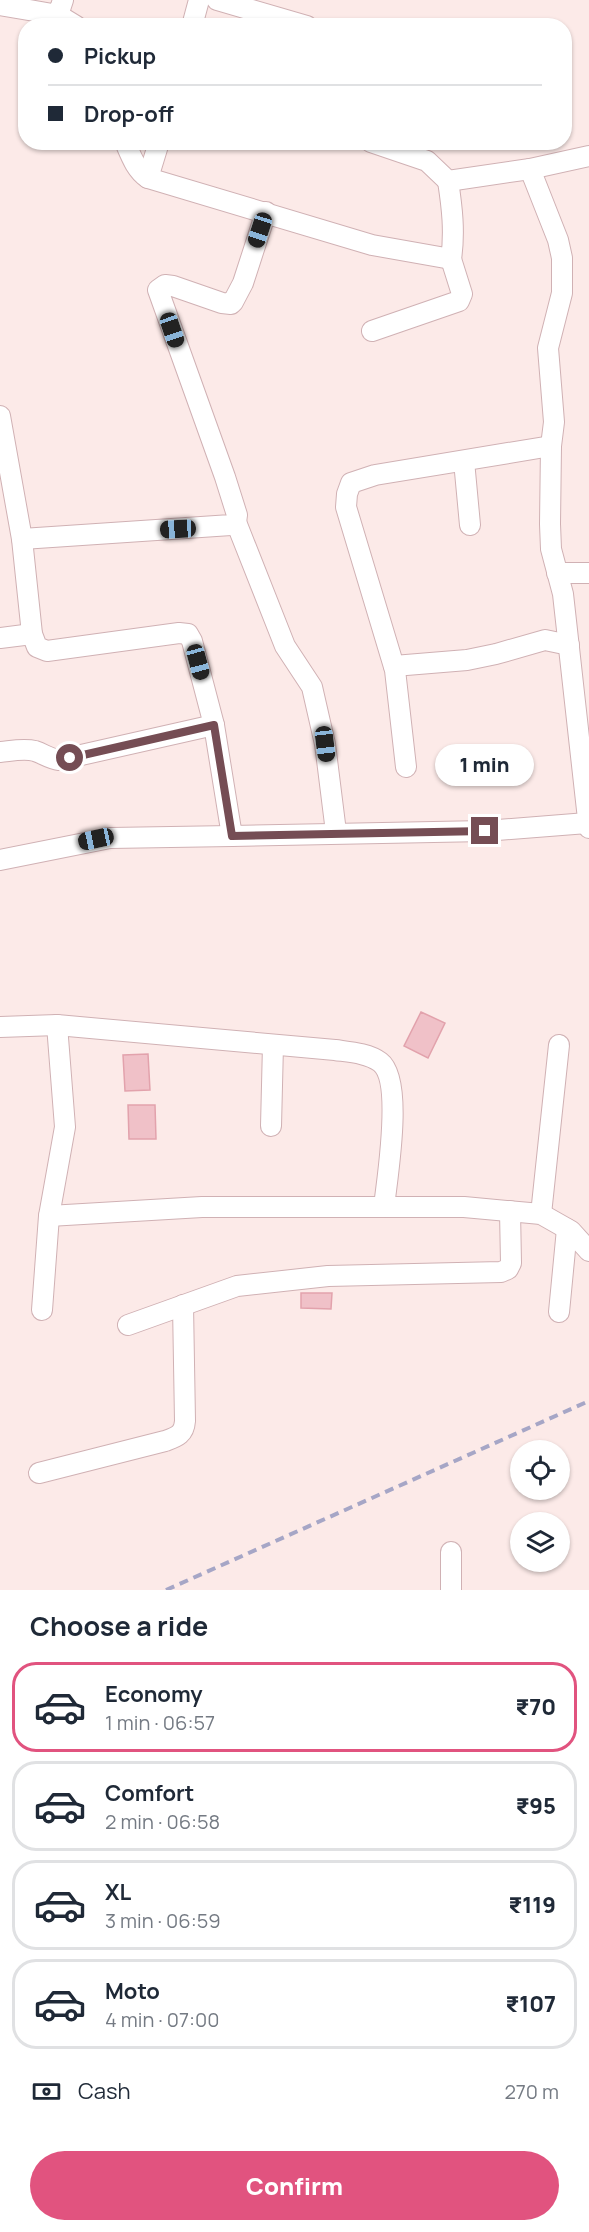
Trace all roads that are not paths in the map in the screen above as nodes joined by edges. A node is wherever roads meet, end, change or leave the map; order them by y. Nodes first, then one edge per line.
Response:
1 (199, 0) edge
2 (217, 0) edge
3 (0, 5) edge
4 (61, 8) edge
5 (194, 18) edge
6 (279, 18) edge
7 (129, 150) edge
8 (157, 150) edge
9 (395, 150) edge
10 (589, 156) edge
11 (530, 169) junction
12 (148, 178) junction
13 (448, 181) junction
14 (266, 212) junction
15 (451, 259) junction
16 (372, 331) dead end
17 (0, 416) edge
18 (551, 446) junction
19 (464, 461) junction
20 (237, 522) junction
21 (470, 525) dead end
22 (22, 539) junction
23 (557, 573) junction
24 (589, 573) edge
25 (32, 634) junction
26 (0, 638) edge
27 (569, 645) junction
28 (394, 666) junction
29 (214, 725) junction
30 (0, 752) edge
31 (406, 767) dead end
32 (588, 826) edge
33 (336, 832) junction
34 (232, 836) junction
35 (0, 860) edge
36 (57, 1025) junction
37 (0, 1028) edge
38 (559, 1044) dead end
39 (273, 1045) junction
40 (271, 1126) dead end
41 (384, 1207) junction
42 (510, 1211) junction
43 (541, 1214) junction
44 (49, 1216) junction
45 (567, 1229) junction
46 (589, 1251) edge
47 (183, 1305) junction
48 (42, 1310) dead end
49 (559, 1312) dead end
50 (128, 1325) dead end
51 (39, 1473) dead end
52 (451, 1552) dead end
53 (451, 1590) edge

1 - 5 street
2 - 6 street
3 - 4 street
7 - 12 street
8 - 12 street
9 - 13 street
10 - 11 street
11 - 13 street
11 - 18 street
12 - 14 street
13 - 15 street
14 - 15 street
14 - 20 street
15 - 16 street
17 - 22 street
18 - 19 street
18 - 23 street
19 - 21 street
19 - 28 street
20 - 22 street
20 - 33 street
22 - 25 street
23 - 24 street
23 - 27 street
25 - 26 street
25 - 29 street
27 - 28 street
27 - 32 street
28 - 31 street
29 - 30 street
29 - 34 street
32 - 33 street
33 - 34 street
34 - 35 street
36 - 37 street
36 - 39 street
36 - 44 street
38 - 43 street
39 - 40 street
39 - 41 street
41 - 42 street
41 - 44 street
42 - 43 street
42 - 47 street
43 - 45 street
44 - 48 street
45 - 46 street
45 - 49 street
47 - 50 street
47 - 51 street
52 - 53 street

